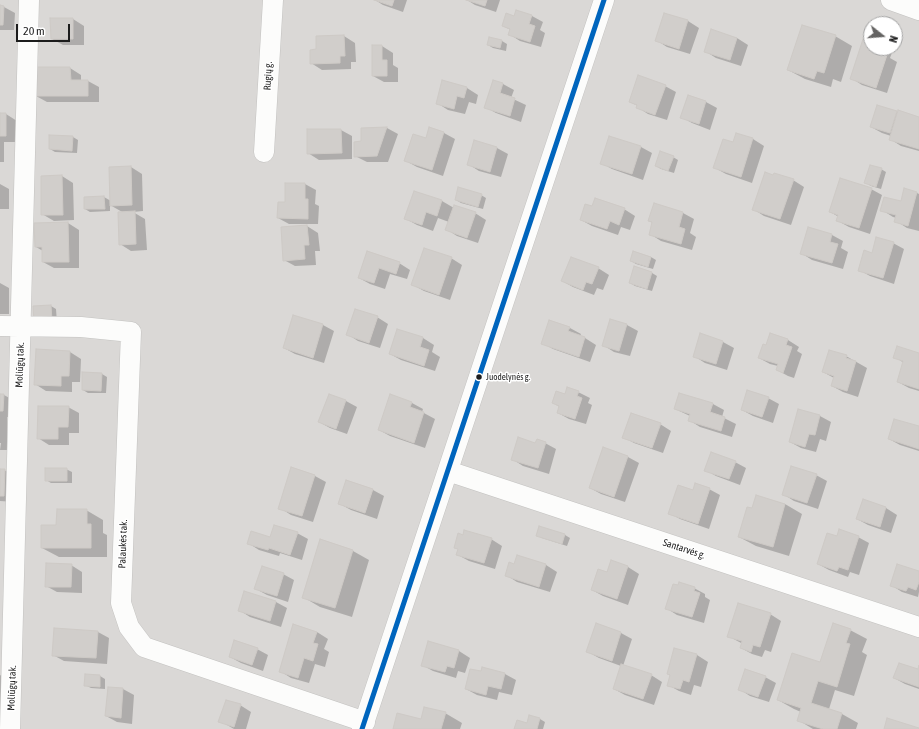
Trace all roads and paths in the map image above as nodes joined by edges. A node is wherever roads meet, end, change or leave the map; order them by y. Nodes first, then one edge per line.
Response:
1 (29, 0) edge
2 (273, 0) edge
3 (604, 0) edge
4 (890, 0) edge
5 (919, 10) edge
6 (264, 152) dead end
7 (0, 326) edge
8 (21, 326) junction
9 (448, 471) junction
10 (919, 627) edge
11 (364, 725) edge
12 (10, 729) edge

1 - 8 street, Moliūgų tak.
2 - 6 street, Rugių g.
3 - 9 street
4 - 5 street
7 - 8 street, Palaukės tak.
8 - 11 street, Palaukės tak.
8 - 12 street, Moliūgų tak.
9 - 10 street, Santarvės g.
9 - 11 street

